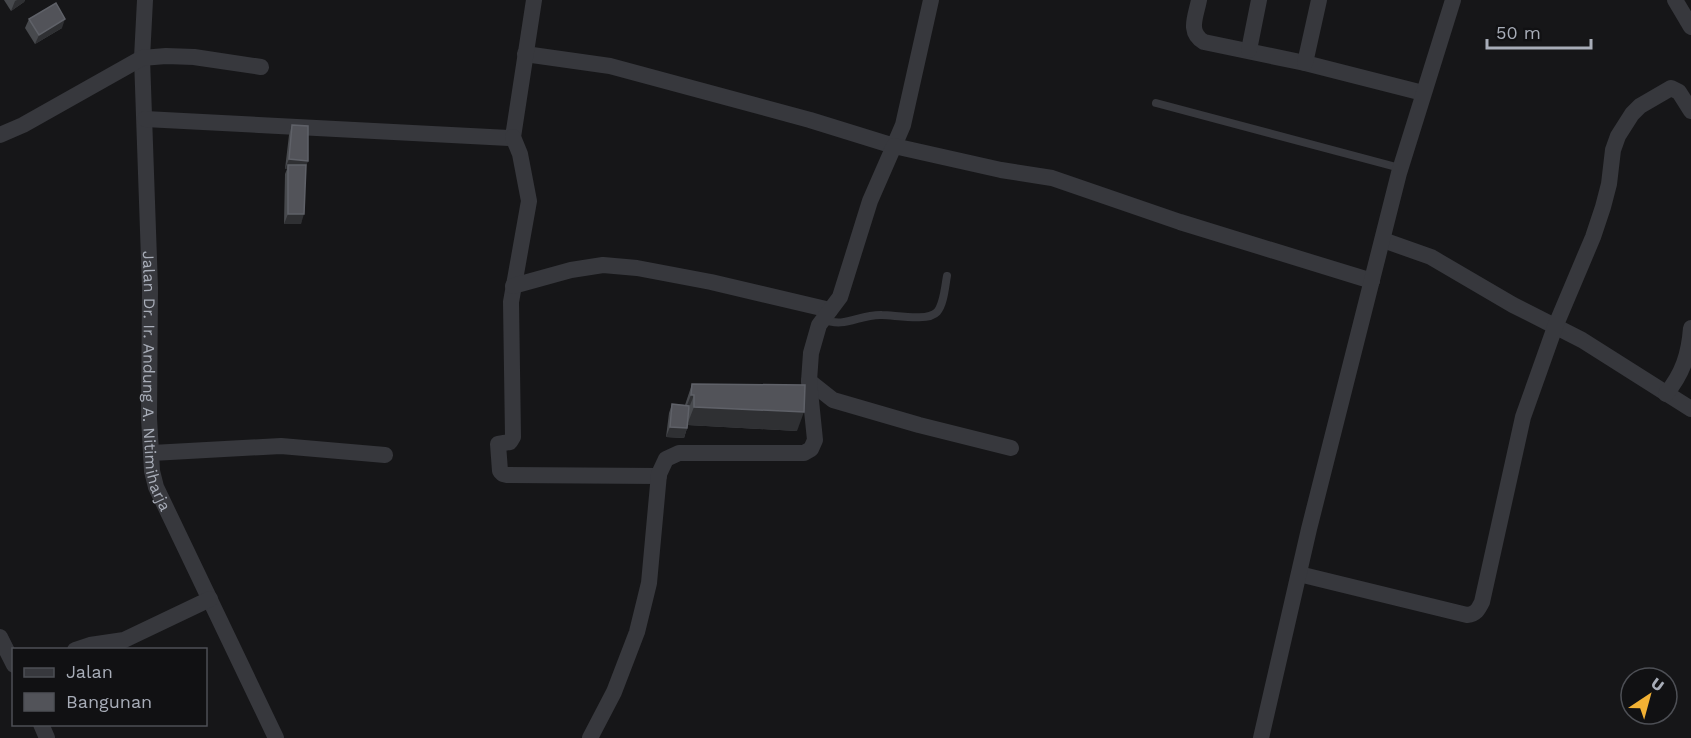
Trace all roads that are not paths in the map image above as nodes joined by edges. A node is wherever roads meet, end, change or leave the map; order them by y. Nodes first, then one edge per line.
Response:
1 (145, 0) edge
2 (534, 0) edge
3 (931, 0) edge
4 (1199, 0) edge
5 (1259, 0) edge
6 (1319, 0) edge
7 (1453, 0) edge
8 (1675, 0) edge
9 (1691, 27) edge
10 (1249, 50) junction
11 (525, 54) junction
12 (142, 58) junction
13 (1305, 63) junction
14 (261, 67) dead end
15 (1423, 93) junction
16 (1156, 104) dead end
17 (1691, 111) edge
18 (145, 120) junction
19 (0, 135) edge
20 (513, 137) junction
21 (894, 146) junction
22 (1400, 168) junction
23 (1383, 240) junction
24 (947, 276) dead end
25 (1372, 281) junction
26 (513, 286) junction
27 (827, 315) junction
28 (1556, 327) junction
29 (1691, 328) edge
30 (809, 381) junction
31 (1666, 394) junction
32 (1691, 409) edge
33 (1011, 448) dead end
34 (152, 453) junction
35 (385, 455) dead end
36 (659, 476) junction
37 (1299, 574) junction
38 (210, 599) junction
39 (0, 637) edge
40 (81, 648) edge
41 (12, 661) edge
42 (276, 738) edge
43 (590, 738) edge
44 (1261, 738) edge

1 - 12 street, Jalan Dr. Ir. Andung A. Nitimiharja
2 - 11 street
3 - 21 street
4 - 10 street
5 - 10 street
6 - 13 street
7 - 15 street
8 - 9 street
10 - 13 street
11 - 20 street
11 - 21 street
12 - 14 street
12 - 18 street, Jalan Dr. Ir. Andung A. Nitimiharja
12 - 19 street
13 - 15 street
15 - 22 street
16 - 22 lane
17 - 28 street
18 - 20 street
18 - 34 street, Jalan Dr. Ir. Andung A. Nitimiharja
20 - 26 street
21 - 25 street
21 - 27 street
22 - 23 street
23 - 25 street
23 - 28 street
24 - 27 lane
25 - 37 street
26 - 27 street
26 - 36 street
27 - 30 street
28 - 31 street
28 - 37 street
29 - 31 street
30 - 33 street
30 - 36 street
31 - 32 street
34 - 35 street
34 - 38 street, Jalan Dr. Ir. Andung A. Nitimiharja
36 - 43 street
37 - 44 street
38 - 40 street
38 - 42 street, Jalan Dr. Ir. Andung A. Nitimiharja
39 - 41 street

